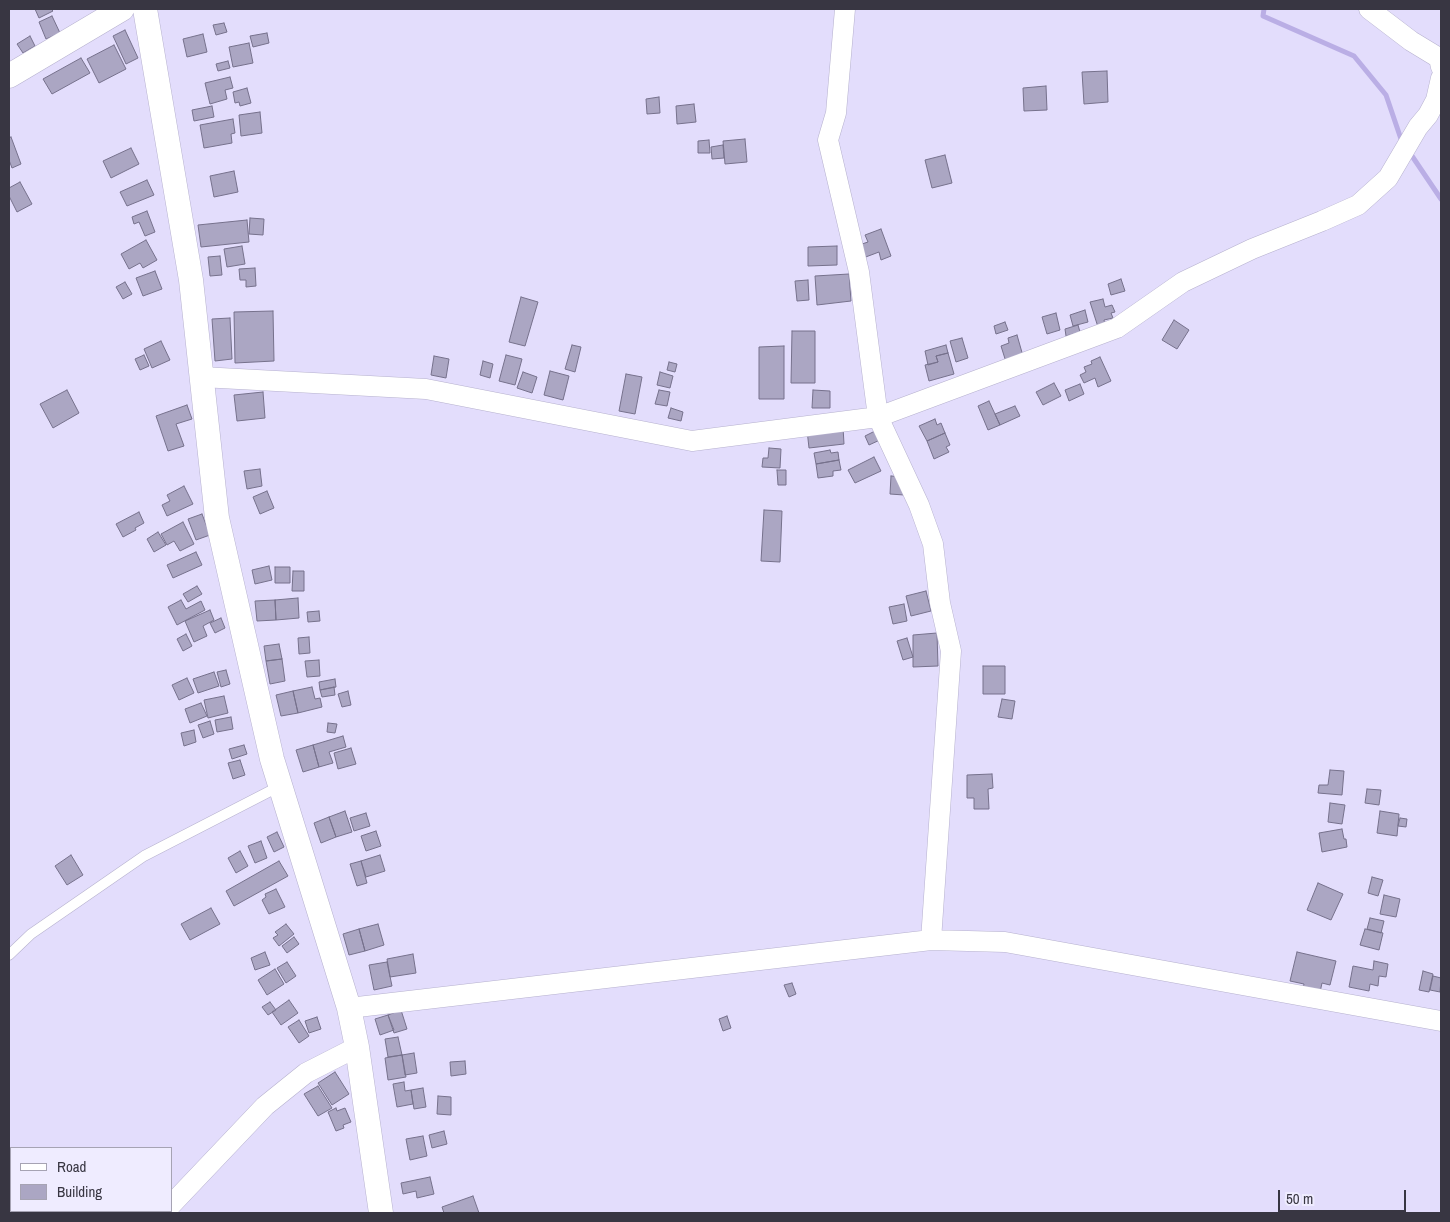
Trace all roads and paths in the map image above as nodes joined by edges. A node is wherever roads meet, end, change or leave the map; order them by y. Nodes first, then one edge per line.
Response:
1 (122, 9) edge
2 (145, 9) edge
3 (844, 9) edge
4 (1370, 9) edge
5 (1441, 65) edge
6 (9, 76) edge
7 (201, 377) junction
8 (878, 417) junction
9 (280, 786) junction
10 (932, 940) junction
11 (9, 955) edge
12 (349, 1008) junction
13 (1441, 1021) edge
14 (357, 1047) junction
15 (172, 1204) edge
16 (381, 1213) edge

1 - 6 street
2 - 7 street
3 - 8 street
4 - 5 street
5 - 8 street
7 - 8 street
7 - 9 street
8 - 10 street
9 - 11 lane
9 - 12 street
10 - 12 street
10 - 13 street
12 - 14 street
14 - 15 street
14 - 16 street

